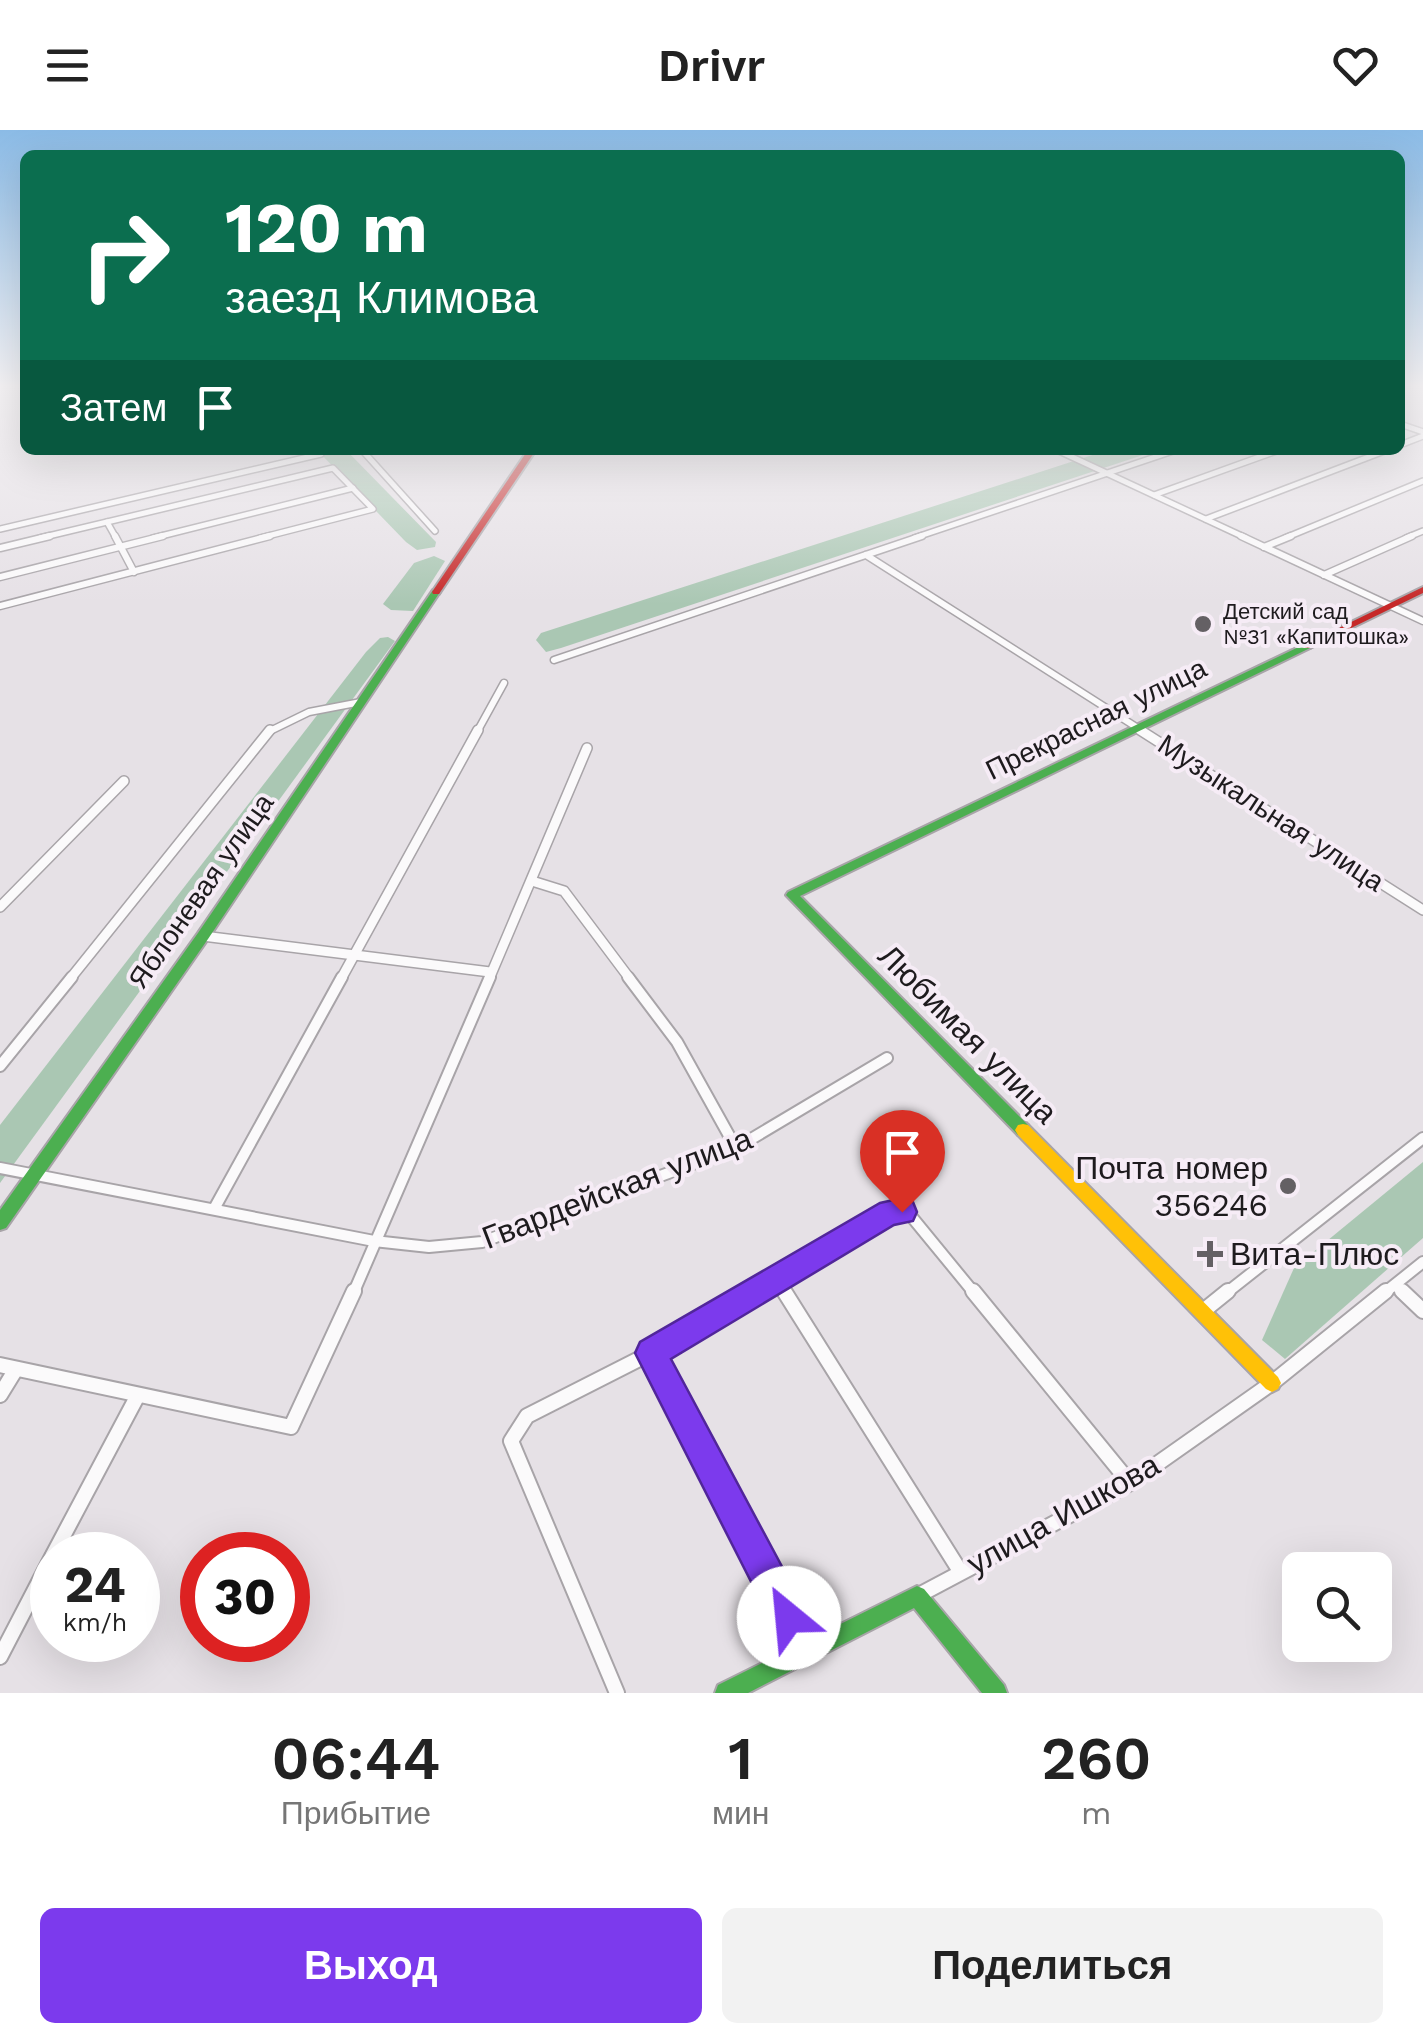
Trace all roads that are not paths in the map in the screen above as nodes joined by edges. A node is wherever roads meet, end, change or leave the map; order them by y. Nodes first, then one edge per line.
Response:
1 (303, 458) edge
2 (369, 458) edge
3 (527, 458) edge
4 (1074, 458) edge
5 (1152, 458) edge
6 (1257, 458) edge
7 (1367, 458) edge
8 (333, 468) joint
9 (1107, 473) junction
10 (1423, 481) edge
11 (353, 488) junction
12 (1154, 495) junction
13 (1206, 519) junction
14 (107, 522) junction
15 (0, 528) edge
16 (435, 531) dead end
17 (1423, 531) edge
18 (120, 547) junction
19 (1264, 547) junction
20 (0, 548) edge
21 (866, 555) junction
22 (134, 572) junction
23 (1324, 575) junction
24 (0, 577) edge
25 (1423, 590) edge
26 (0, 606) edge
27 (1390, 606) junction
28 (1423, 621) edge
29 (554, 660) dead end
30 (504, 683) dead end
31 (362, 702) junction
32 (1138, 728) junction
33 (587, 748) dead end
34 (124, 781) dead end
35 (532, 882) junction
36 (792, 895) joint
37 (0, 907) edge
38 (1423, 910) edge
39 (203, 936) junction
40 (355, 956) junction
41 (490, 972) junction
42 (887, 1058) dead end
43 (0, 1066) edge
44 (1423, 1138) edge
45 (736, 1148) junction
46 (0, 1168) edge
47 (34, 1174) junction
48 (214, 1209) junction
49 (0, 1223) edge
50 (374, 1242) junction
51 (1423, 1262) edge
52 (776, 1279) junction
53 (1396, 1286) junction
54 (1423, 1311) edge
55 (1202, 1312) junction
56 (651, 1353) junction
57 (0, 1366) edge
58 (16, 1369) junction
59 (1272, 1383) junction
60 (0, 1395) edge
61 (138, 1395) junction
62 (290, 1427) joint
63 (1130, 1483) junction
64 (66, 1532) edge
65 (960, 1571) junction
66 (917, 1596) junction
67 (30, 1600) edge
68 (806, 1650) junction
69 (0, 1657) edge
70 (617, 1693) edge
71 (726, 1693) edge
72 (996, 1693) edge

1 - 15 street
2 - 16 street
3 - 31 street, Яблоневая улица
4 - 9 street
5 - 9 street
6 - 12 street
7 - 13 street
8 - 11 street
8 - 14 street
9 - 12 street
9 - 21 street
10 - 19 street
11 - 18 street
11 - 22 street
12 - 13 street
13 - 19 street
14 - 18 street
14 - 20 street
17 - 23 street
18 - 22 street
18 - 24 street
19 - 23 street
21 - 29 street
21 - 32 street, Музыкальная улица
22 - 26 street
23 - 27 street
25 - 27 street, Прекрасная улица
27 - 28 street
27 - 32 street, Прекрасная улица
30 - 40 street
31 - 39 street, Яблоневая улица
31 - 43 street
32 - 36 street, Прекрасная улица
32 - 38 street, Музыкальная улица
33 - 35 street
34 - 37 street
35 - 41 street
35 - 45 street
36 - 55 street, Любимая улица
39 - 40 street
39 - 47 street, Яблоневая улица
40 - 41 street
40 - 48 street
41 - 50 street
42 - 45 street, Гвардейская улица
44 - 55 street
45 - 50 street, Гвардейская улица
46 - 47 street, Гвардейская улица
47 - 48 street, Гвардейская улица
47 - 49 street, Яблоневая улица
48 - 50 street, Гвардейская улица
50 - 62 street
51 - 53 street, улица Ишкова
52 - 56 street
52 - 63 street
52 - 65 street
53 - 54 street
53 - 59 street, улица Ишкова
55 - 59 street, Любимая улица
56 - 68 street
56 - 70 street
57 - 58 street
58 - 60 street
58 - 61 street
59 - 63 street, улица Ишкова
61 - 62 street
61 - 64 street
63 - 65 street, улица Ишкова
65 - 66 street, улица Ишкова
66 - 68 street, улица Ишкова
66 - 72 street
67 - 69 street
68 - 71 street, улица Ишкова

